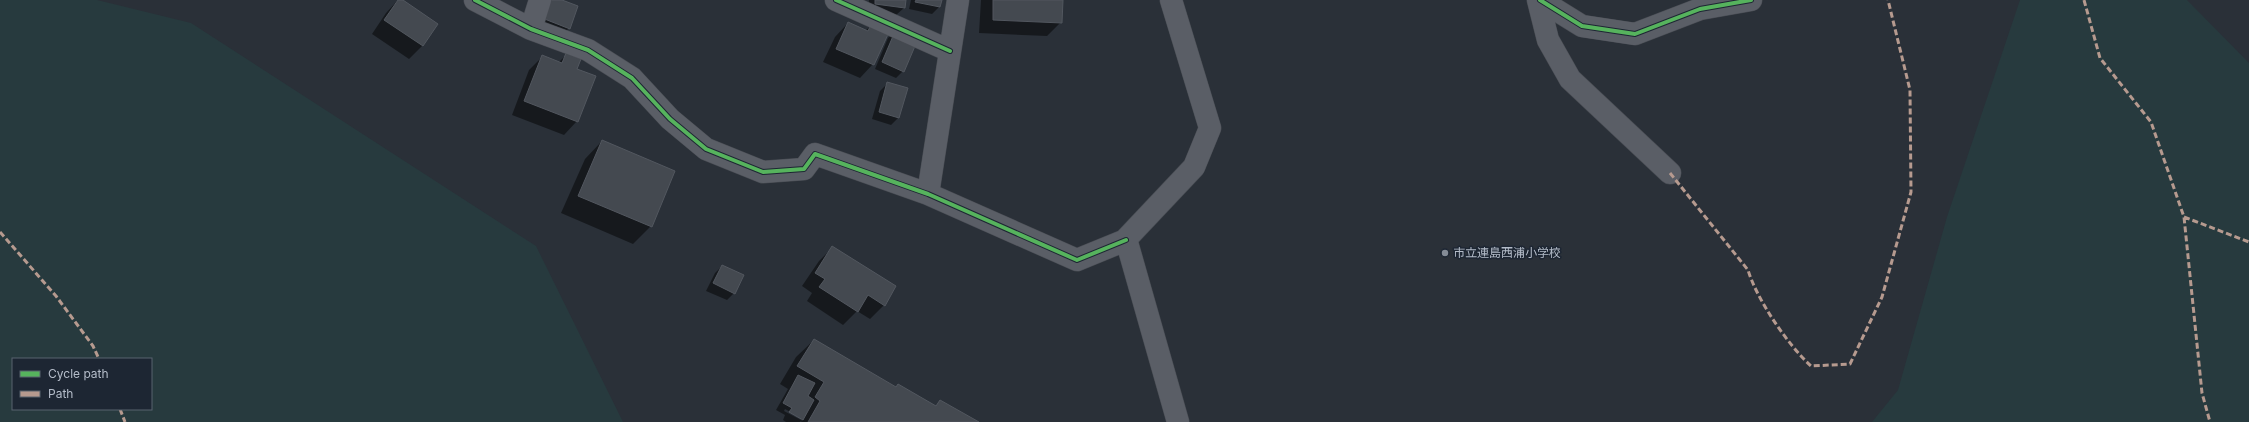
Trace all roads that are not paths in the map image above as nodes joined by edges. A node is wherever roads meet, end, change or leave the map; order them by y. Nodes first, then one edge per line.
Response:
1 (475, 0) edge
2 (540, 0) edge
3 (836, 0) edge
4 (958, 0) edge
5 (1170, 0) edge
6 (1539, 0) edge
7 (1752, 0) edge
8 (530, 29) junction
9 (950, 51) junction
10 (1670, 173) dead end
11 (928, 194) junction
12 (1126, 240) junction
13 (1178, 422) edge

1 - 8 street
2 - 8 street
3 - 9 street
4 - 9 street
5 - 12 street
6 - 7 street
6 - 10 street
8 - 11 street
9 - 11 street
11 - 12 street
12 - 13 street

